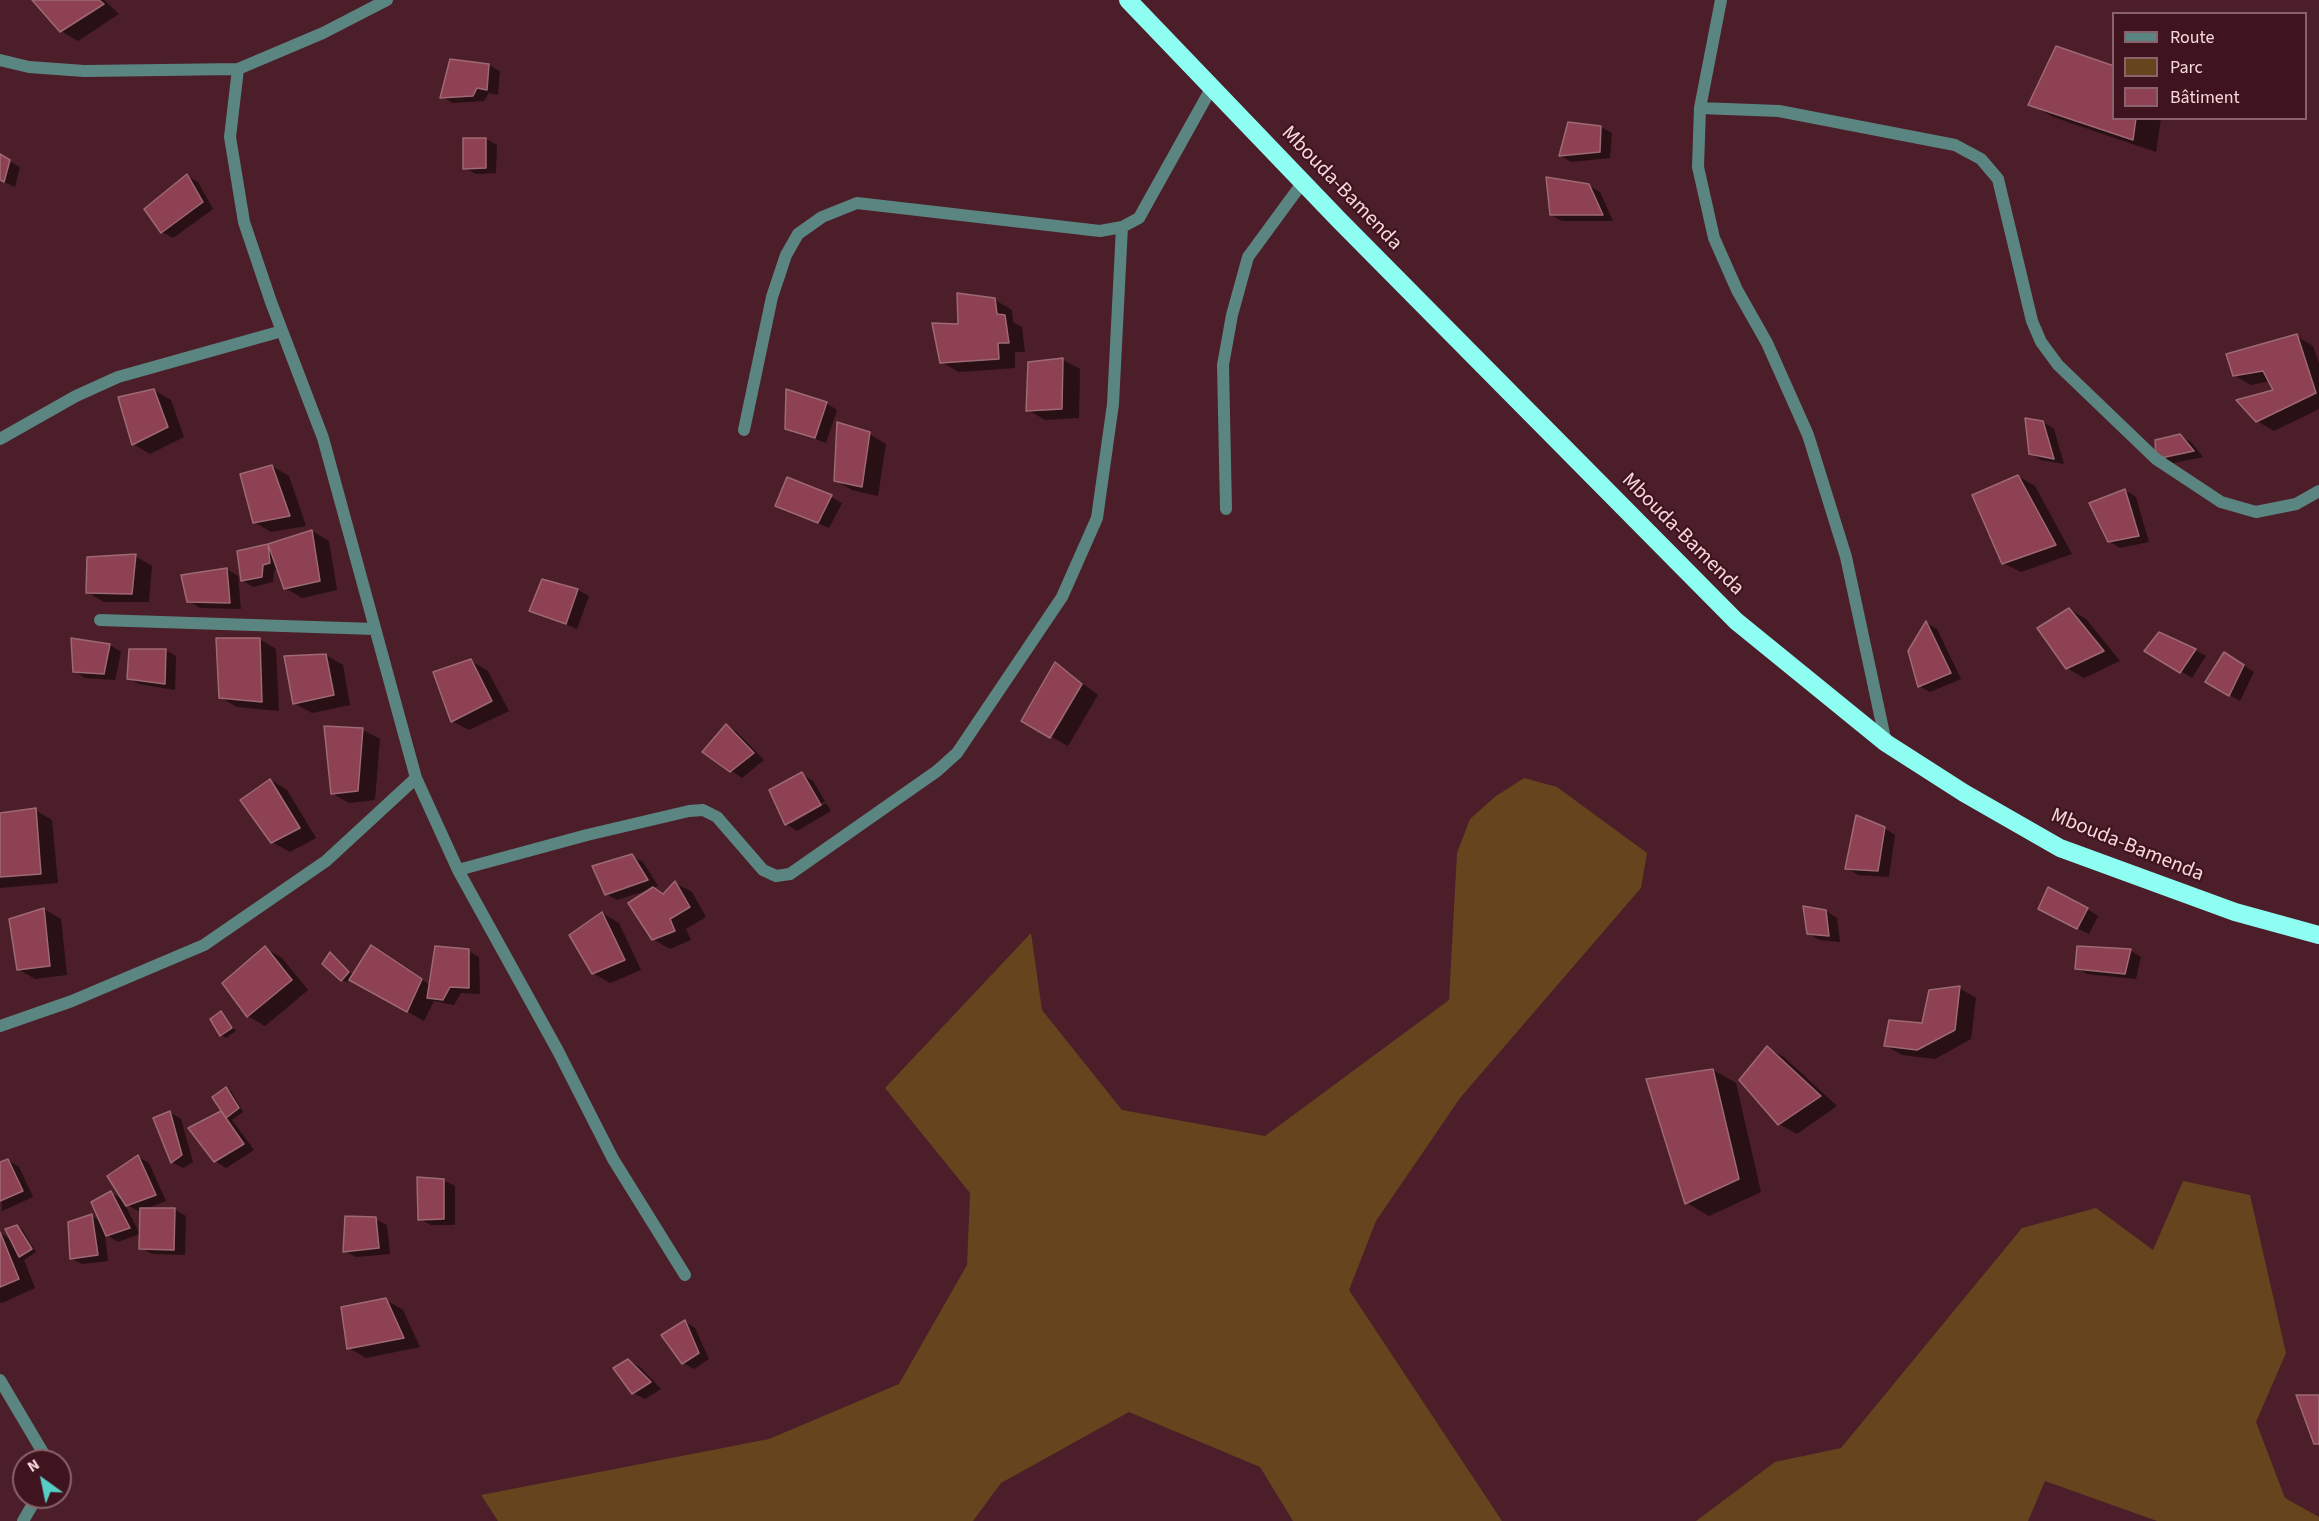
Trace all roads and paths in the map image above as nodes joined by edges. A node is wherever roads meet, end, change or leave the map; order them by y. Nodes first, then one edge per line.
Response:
1 (387, 0) edge
2 (1128, 0) edge
3 (1721, 0) edge
4 (0, 60) edge
5 (238, 69) junction
6 (1212, 87) junction
7 (1700, 108) junction
8 (1303, 182) junction
9 (1122, 227) junction
10 (282, 331) junction
11 (744, 430) dead end
12 (0, 439) edge
13 (2319, 491) edge
14 (1226, 509) dead end
15 (100, 620) dead end
16 (375, 629) junction
17 (1886, 743) junction
18 (416, 778) junction
19 (458, 870) junction
20 (2319, 935) edge
21 (0, 1026) edge
22 (685, 1275) dead end
23 (0, 1380) edge
24 (41, 1449) edge

1 - 5 street
2 - 6 highway, Mbouda-Bamenda
3 - 7 street
4 - 5 street
5 - 10 street
6 - 8 highway, Mbouda-Bamenda
6 - 9 street
7 - 13 street
7 - 17 street
8 - 14 street
8 - 17 highway, Mbouda-Bamenda
9 - 11 street
9 - 19 street
10 - 12 street
10 - 16 street
15 - 16 street
16 - 18 street
17 - 20 highway, Mbouda-Bamenda
18 - 19 street
18 - 21 street
19 - 22 street
23 - 24 street

